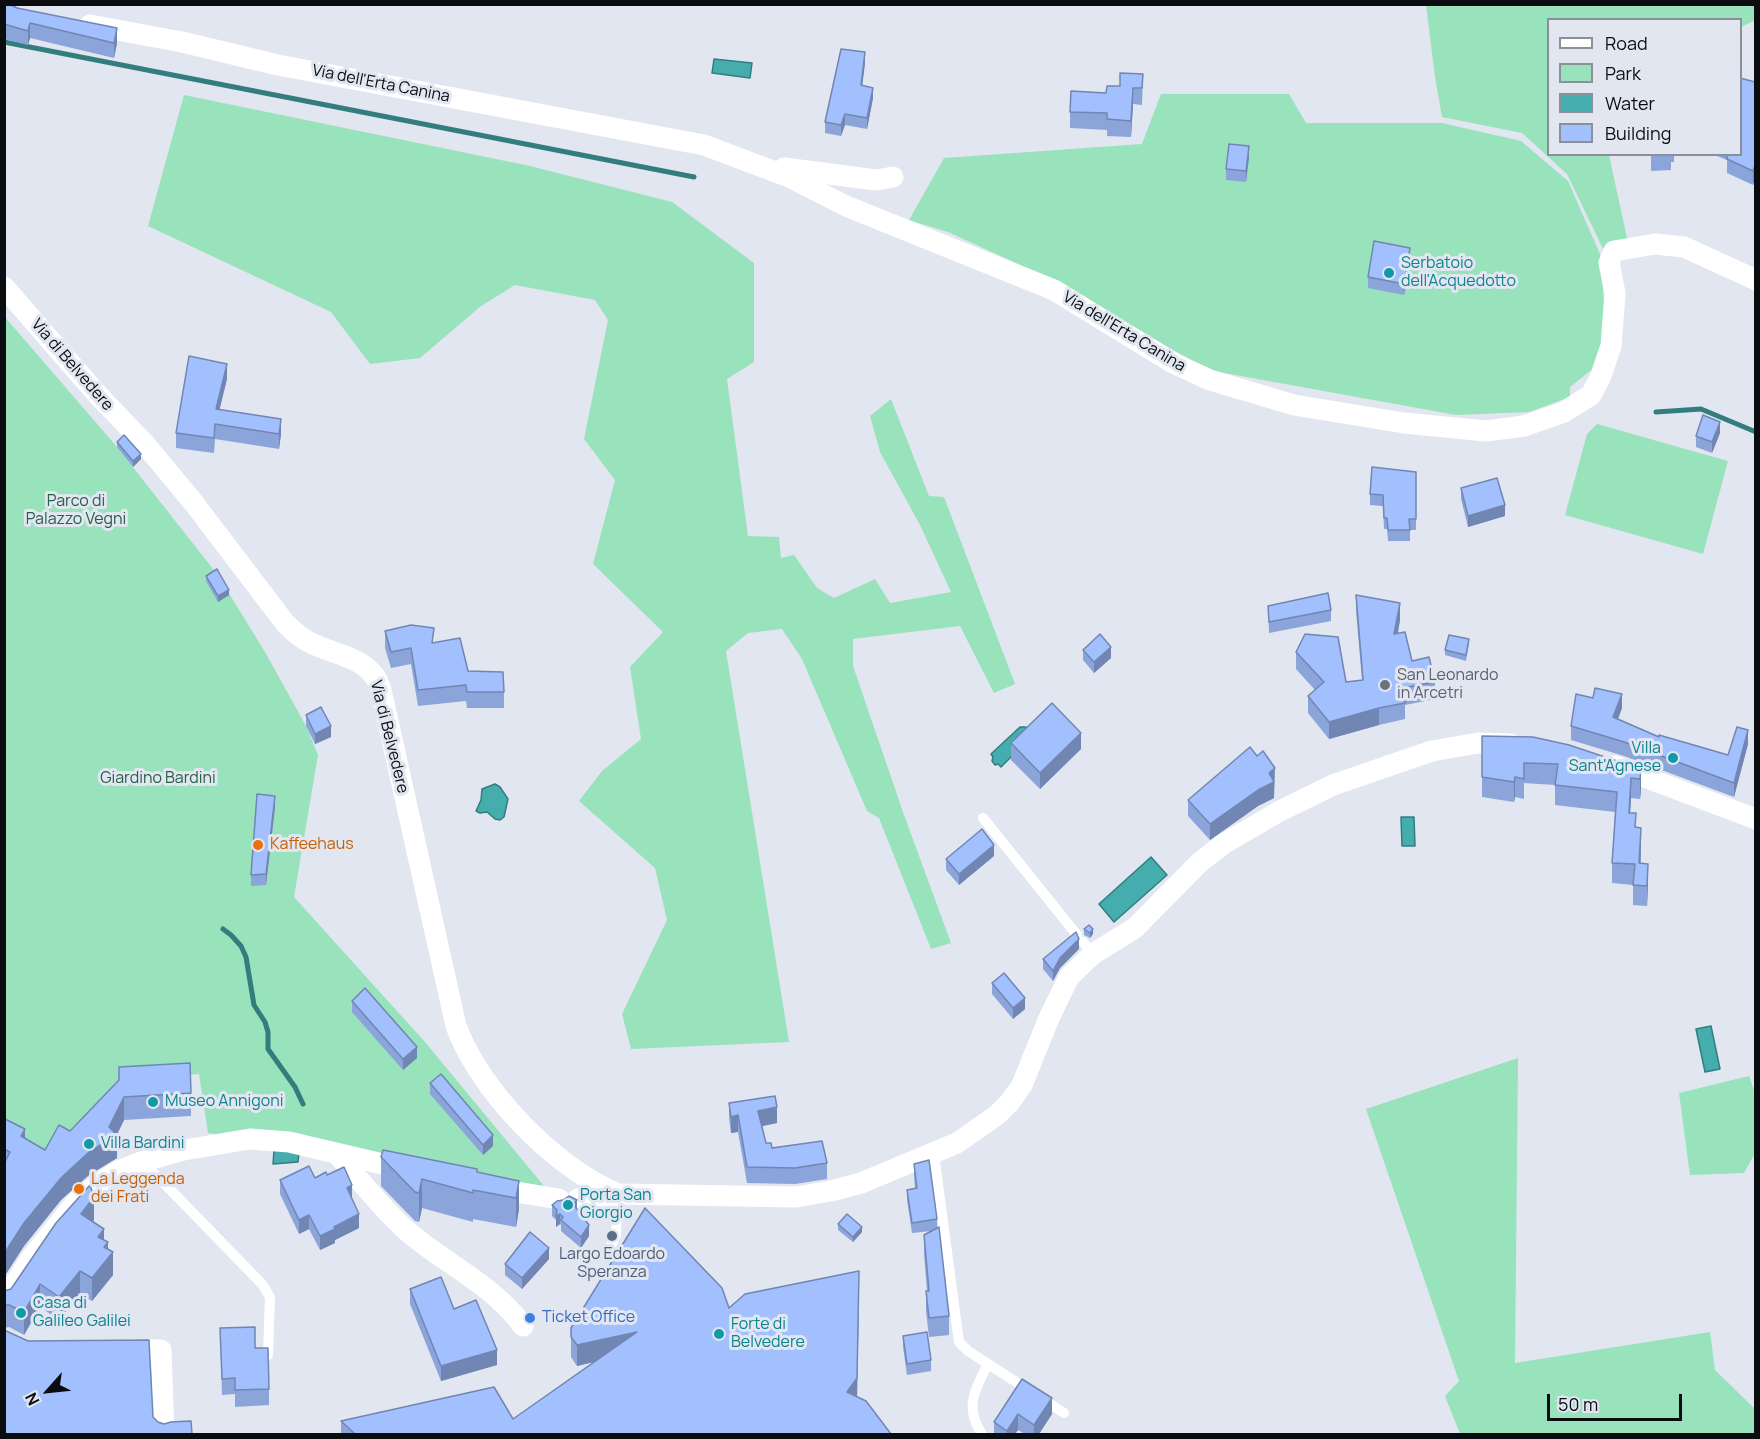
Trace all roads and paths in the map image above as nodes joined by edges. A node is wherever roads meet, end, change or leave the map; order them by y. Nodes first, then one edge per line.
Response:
1 (69, 20) edge
2 (756, 165) junction
3 (893, 177) dead end
4 (1755, 280) edge
5 (4, 286) edge
6 (1535, 745) edge
7 (1601, 762) edge
8 (983, 818) dead end
9 (1755, 819) edge
10 (1084, 944) junction
11 (934, 1154) junction
12 (338, 1155) junction
13 (141, 1162) junction
14 (432, 1175) edge
15 (467, 1183) edge
16 (618, 1194) junction
17 (607, 1254) dead end
18 (4, 1301) edge
19 (523, 1326) dead end
20 (106, 1350) edge
21 (268, 1355) edge
22 (988, 1364) junction
23 (1064, 1413) dead end
24 (164, 1434) edge
25 (982, 1434) edge

1 - 2 street, Via dell'Erta Canina
2 - 3 street, Via dell'Erta Canina
2 - 4 street, Via dell'Erta Canina
5 - 16 street, Via di Belvedere
6 - 10 street
7 - 9 street
8 - 10 lane
10 - 11 street
11 - 16 street
11 - 22 lane
12 - 13 street
12 - 14 street
12 - 19 street
13 - 18 street
13 - 21 lane
15 - 16 street
16 - 17 lane
20 - 24 street
22 - 23 lane
22 - 25 lane

